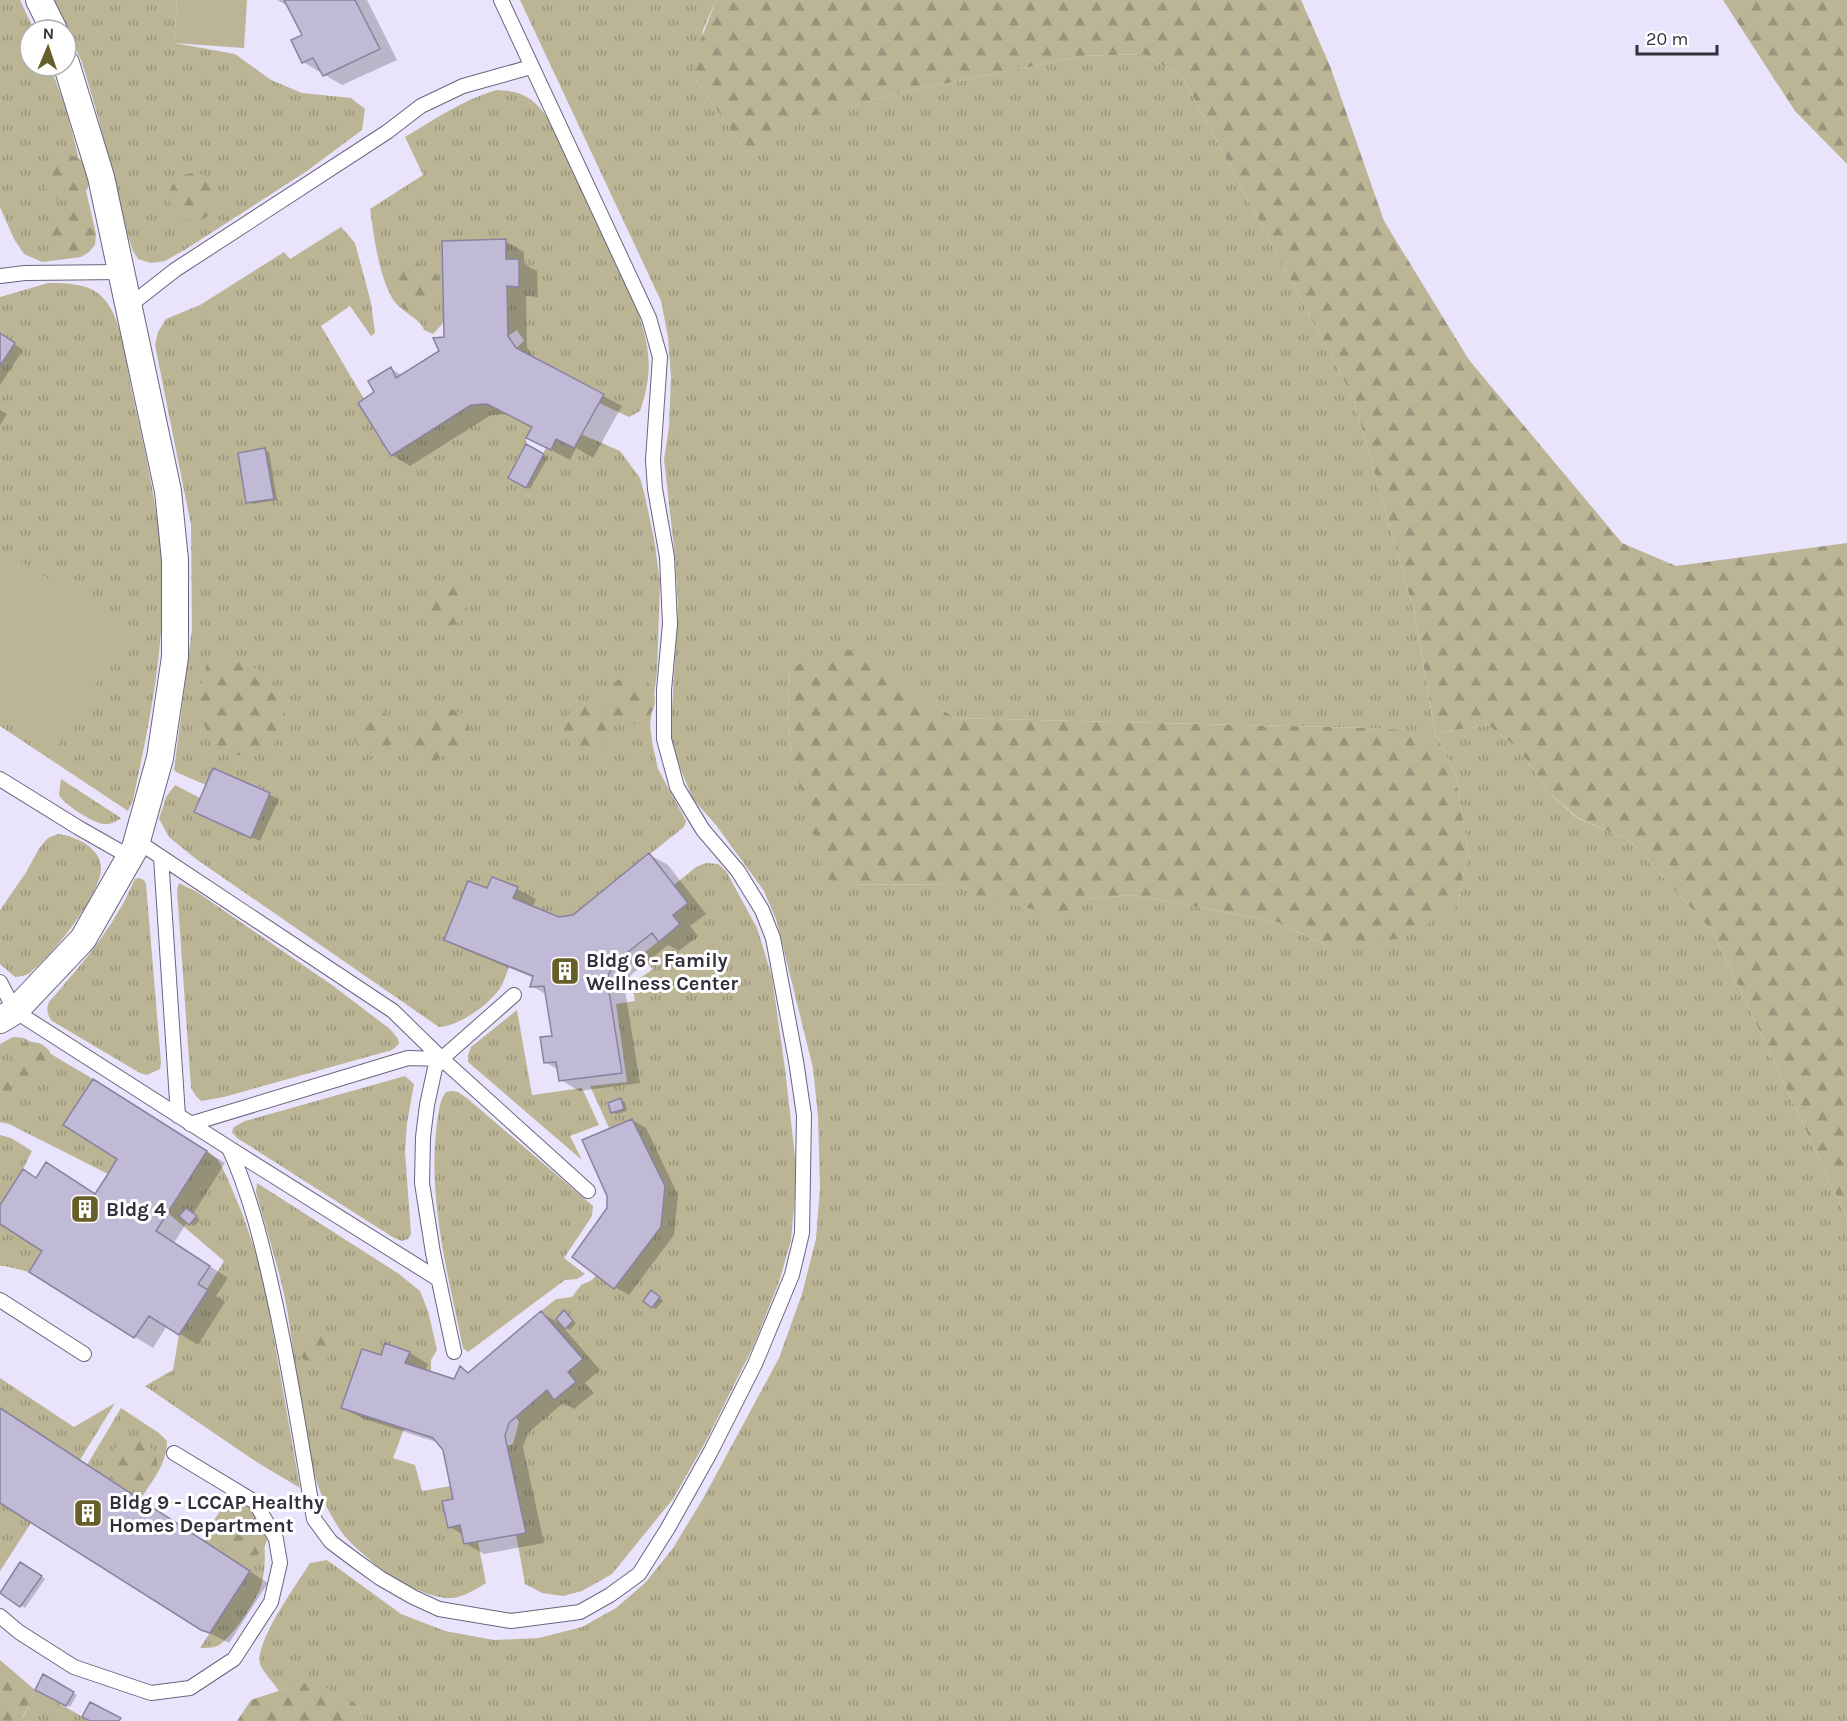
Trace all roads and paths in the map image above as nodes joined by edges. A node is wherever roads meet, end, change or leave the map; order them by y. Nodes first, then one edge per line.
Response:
1 (39, 0) edge
2 (501, 0) edge
3 (48, 18) edge
4 (531, 67) junction
5 (71, 78) edge
6 (122, 272) junction
7 (0, 276) edge
8 (129, 306) junction
9 (0, 779) edge
10 (134, 849) junction
11 (161, 856) junction
12 (0, 982) edge
13 (514, 995) dead end
14 (7, 1015) edge
15 (442, 1059) junction
16 (184, 1120) junction
17 (229, 1148) junction
18 (588, 1191) dead end
19 (438, 1279) junction
20 (0, 1300) edge
21 (454, 1352) dead end
22 (84, 1354) dead end
23 (174, 1453) dead end
24 (0, 1616) edge

1 - 3 street
2 - 4 lane
4 - 8 lane
4 - 17 lane
5 - 6 street
6 - 7 lane
6 - 8 street
8 - 10 street
9 - 10 lane
10 - 11 lane
10 - 14 street
11 - 15 lane
11 - 16 lane
12 - 14 lane
13 - 15 lane
14 - 16 lane
15 - 16 lane
15 - 18 lane
15 - 19 lane
16 - 17 lane
17 - 19 lane
19 - 21 lane
20 - 22 lane
23 - 24 lane

